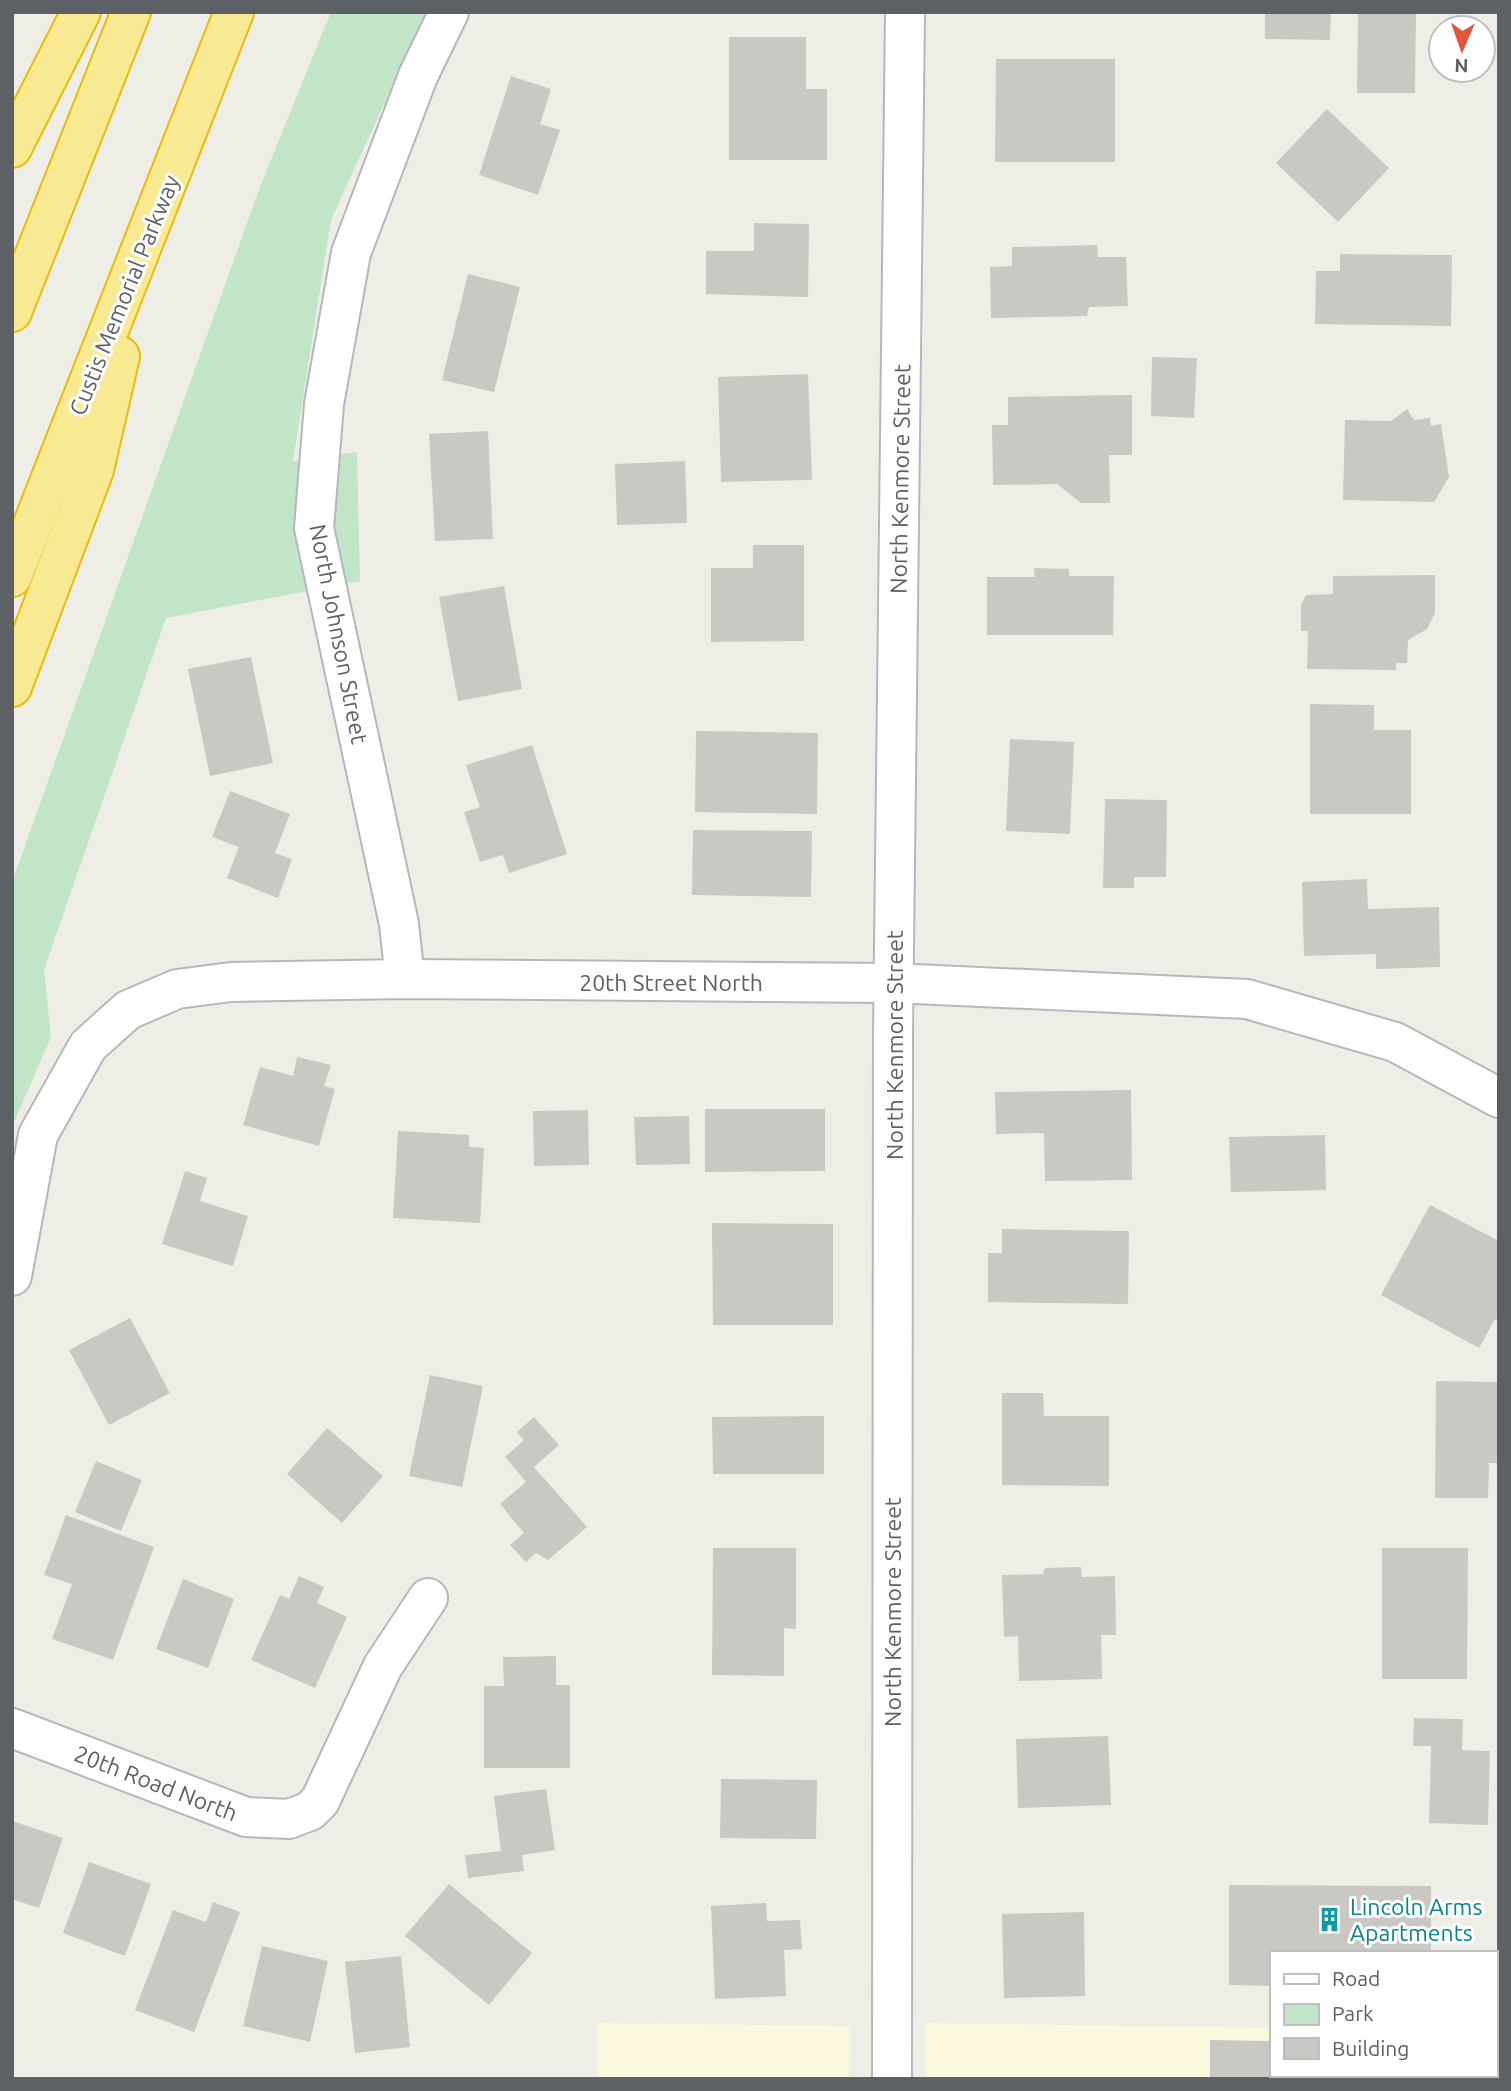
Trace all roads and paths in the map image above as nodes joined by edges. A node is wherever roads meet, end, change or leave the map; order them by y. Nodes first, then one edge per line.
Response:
1 (80, 12) edge
2 (131, 12) edge
3 (234, 12) edge
4 (449, 12) edge
5 (905, 12) edge
6 (12, 148) edge
7 (149, 231) junction
8 (12, 312) edge
9 (12, 577) edge
10 (12, 687) edge
11 (405, 979) junction
12 (893, 984) junction
13 (1499, 1098) edge
14 (12, 1276) edge
15 (428, 1598) dead end
16 (12, 1728) edge
17 (892, 2079) edge

1 - 6 highway
2 - 8 highway
3 - 7 highway, Custis Memorial Parkway
4 - 11 street, North Johnson Street
5 - 12 street, North Kenmore Street
7 - 9 highway, Custis Memorial Parkway
7 - 10 highway
11 - 12 street, 20th Street North
11 - 14 street, 20th Street North
12 - 13 street, 20th Street North
12 - 17 street, North Kenmore Street
15 - 16 street, 20th Road North

